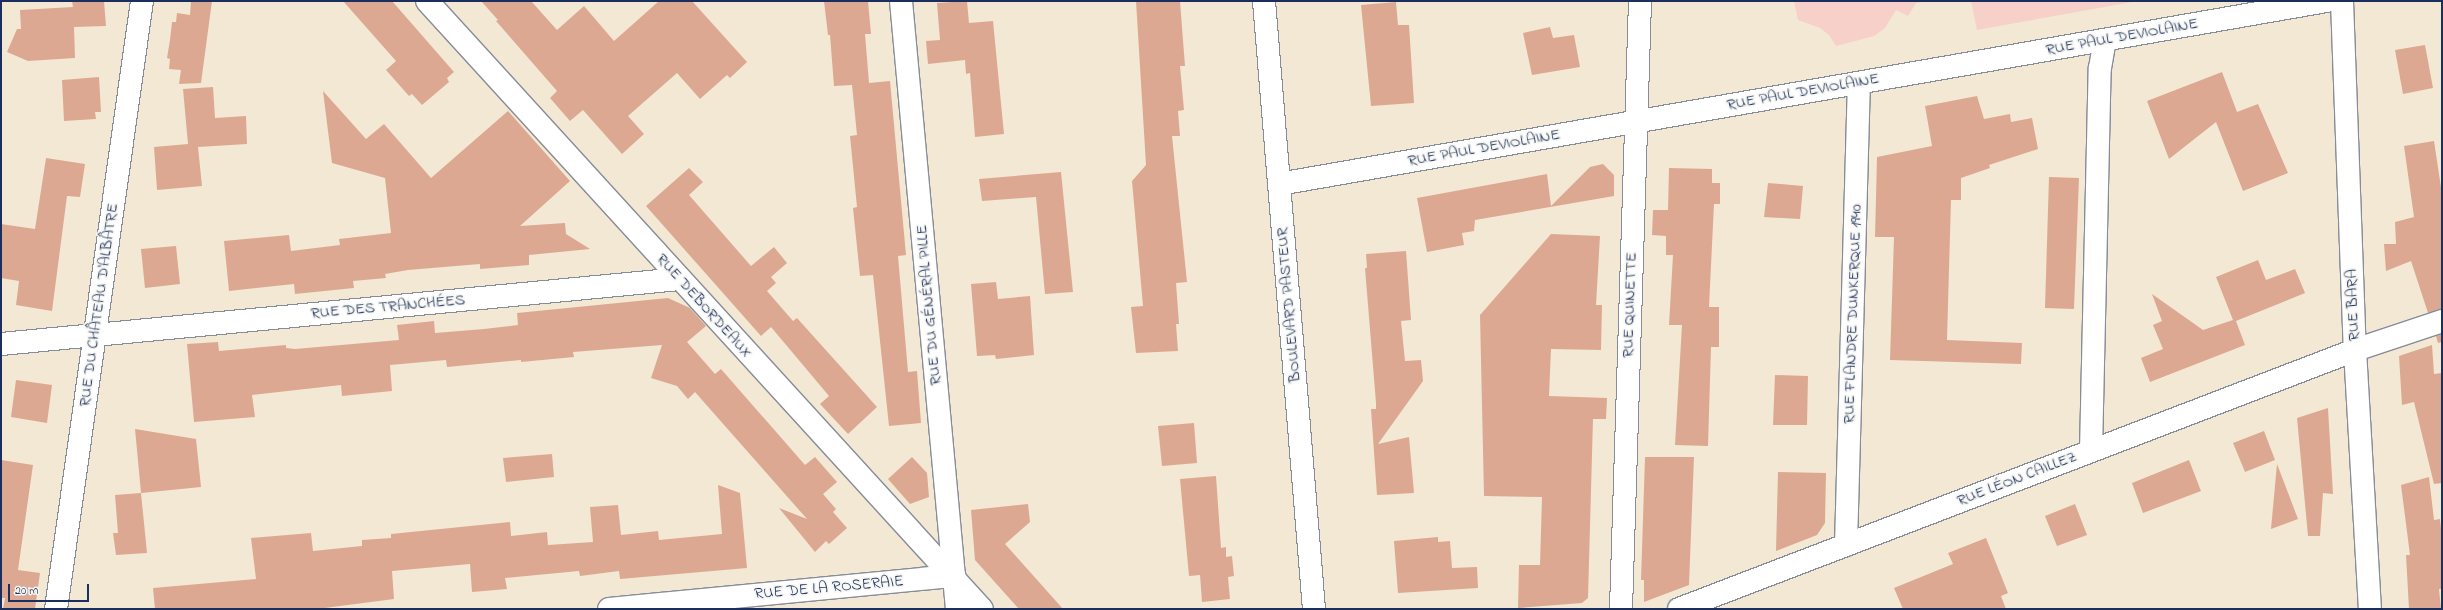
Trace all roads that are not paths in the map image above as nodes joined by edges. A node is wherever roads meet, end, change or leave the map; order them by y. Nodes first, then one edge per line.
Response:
1 (142, 1) edge
2 (427, 1) edge
3 (901, 1) edge
4 (1264, 1) edge
5 (1640, 1) edge
6 (2327, 1) edge
7 (2342, 1) edge
8 (2105, 40) junction
9 (1859, 82) junction
10 (1636, 122) junction
11 (1279, 184) junction
12 (680, 279) junction
13 (2442, 321) edge
14 (96, 335) junction
15 (1, 344) edge
16 (2355, 350) junction
17 (2091, 451) junction
18 (1846, 545) junction
19 (954, 576) junction
20 (56, 609) edge
21 (609, 609) edge
22 (958, 609) edge
23 (982, 609) edge
24 (1314, 609) edge
25 (1621, 609) edge
26 (1679, 609) edge
27 (2370, 609) edge

1 - 14 street, RUE DU CHÂTEAU D'ALBÂTRE
2 - 12 street, RUE DEBORDEAUX
3 - 19 street, RUE DU GÉNÉRAL PILLE
4 - 11 street, BOULEVARD PASTEUR
5 - 10 street, RUE QUINETTE
6 - 8 street, RUE PAUL DEVIOLAINE
7 - 16 street, RUE BARA
8 - 9 street, RUE PAUL DEVIOLAINE
8 - 17 street
9 - 10 street, RUE PAUL DEVIOLAINE
9 - 18 street, RUE FLANDRE DUNKERQUE 1940
10 - 11 street, RUE PAUL DEVIOLAINE
10 - 25 street, RUE QUINETTE
11 - 24 street, BOULEVARD PASTEUR
12 - 14 street, RUE DES TRANCHÉES
12 - 19 street, RUE DEBORDEAUX
13 - 16 street, RUE LÉON CAILLEZ
14 - 15 street, RUE DES TRANCHÉES
14 - 20 street, RUE DU CHÂTEAU D'ALBÂTRE
16 - 17 street, RUE LÉON CAILLEZ
16 - 27 street, RUE BARA
17 - 18 street, RUE LÉON CAILLEZ
18 - 26 street, RUE LÉON CAILLEZ
19 - 21 street, RUE DE LA ROSERAIE
19 - 22 street, RUE DU GÉNÉRAL PILLE
19 - 23 street, RUE DEBORDEAUX

